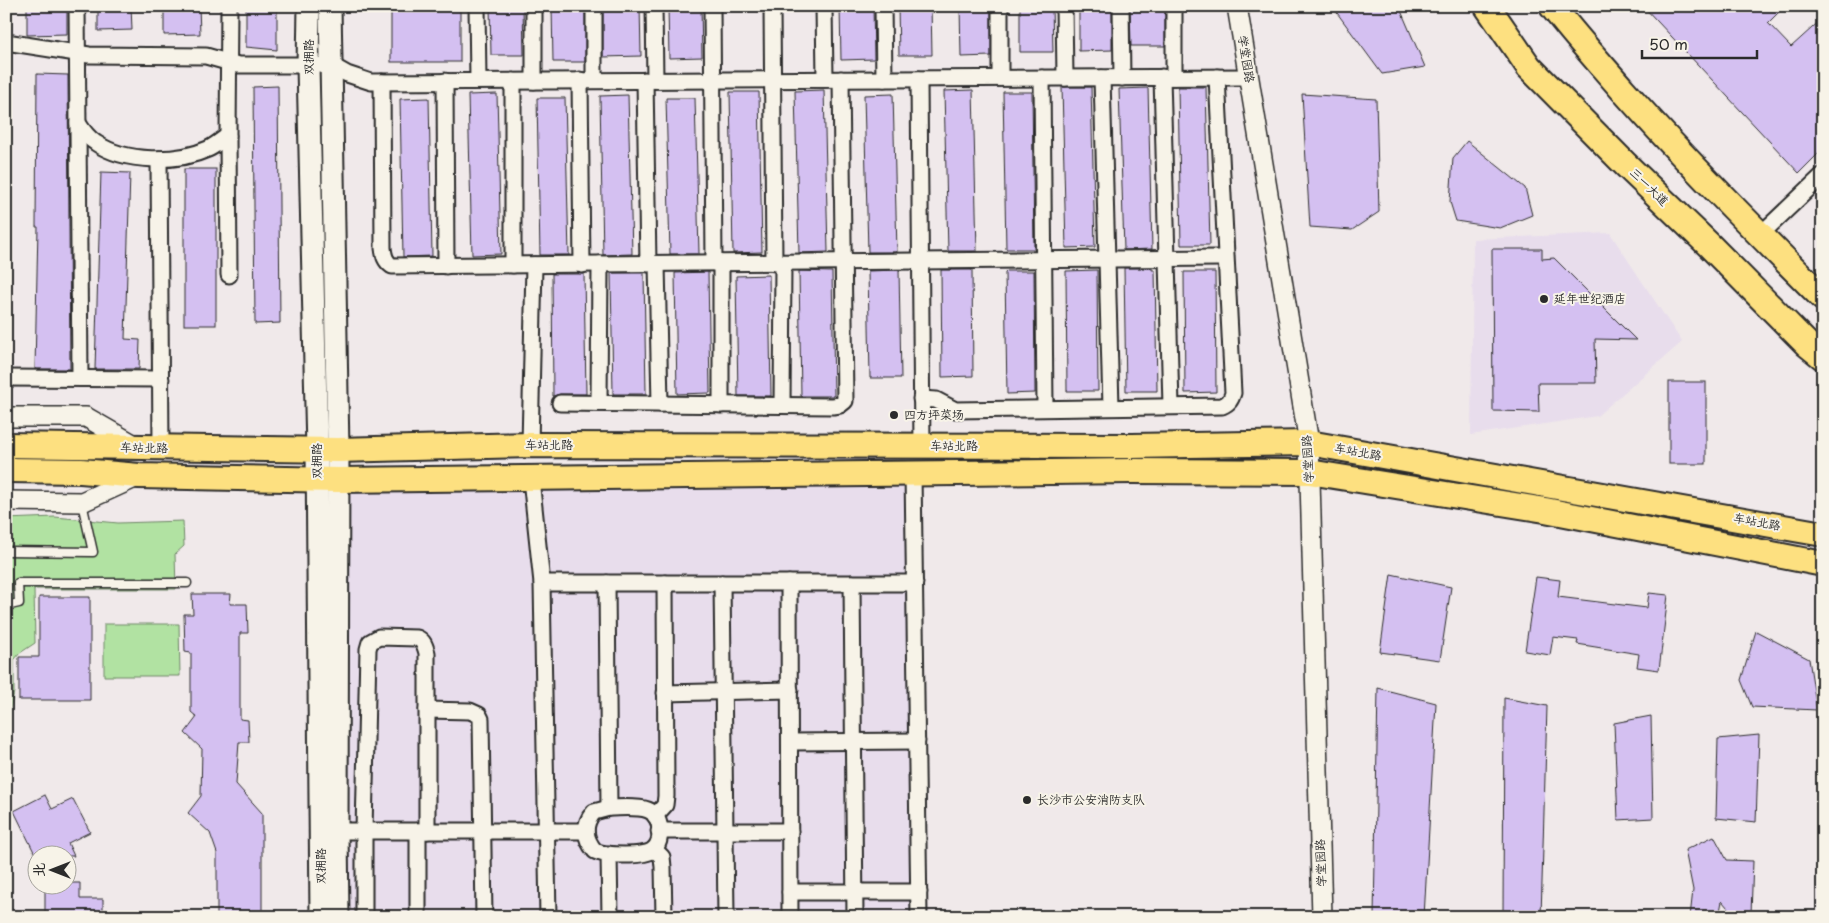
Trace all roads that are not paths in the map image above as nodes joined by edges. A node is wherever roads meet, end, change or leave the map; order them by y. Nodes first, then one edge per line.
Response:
1 (77, 6) edge
2 (229, 6) edge
3 (309, 6) edge
4 (330, 6) edge
5 (477, 6) edge
6 (534, 6) edge
7 (594, 6) edge
8 (654, 6) edge
9 (712, 6) edge
10 (772, 6) edge
11 (824, 6) edge
12 (883, 6) edge
13 (1000, 6) edge
14 (1064, 6) edge
15 (1121, 6) edge
16 (1174, 6) edge
17 (1237, 6) edge
18 (1488, 6) edge
19 (1552, 6) edge
20 (6, 42) edge
21 (78, 53) junction
22 (229, 63) junction
23 (331, 65) junction
24 (308, 66) junction
25 (1168, 77) junction
26 (1217, 77) junction
27 (1249, 77) junction
28 (1000, 78) junction
29 (1042, 78) junction
30 (1065, 78) junction
31 (1102, 78) junction
32 (1122, 78) junction
33 (825, 79) junction
34 (841, 79) junction
35 (884, 79) junction
36 (919, 79) junction
37 (587, 80) junction
38 (650, 80) junction
39 (712, 80) junction
40 (772, 80) junction
41 (445, 81) junction
42 (478, 81) junction
43 (513, 81) junction
44 (534, 81) junction
45 (382, 82) junction
46 (78, 123) junction
47 (228, 136) junction
48 (159, 159) junction
49 (1823, 176) edge
50 (1760, 235) junction
51 (1219, 258) dead end
52 (1106, 259) junction
53 (1166, 259) junction
54 (1043, 260) junction
55 (920, 261) junction
56 (844, 262) junction
57 (718, 263) junction
58 (778, 263) junction
59 (600, 264) junction
60 (652, 264) junction
61 (513, 265) junction
62 (534, 265) junction
63 (582, 265) junction
64 (446, 266) junction
65 (229, 275) dead end
66 (1823, 298) edge
67 (1823, 357) edge
68 (6, 378) edge
69 (80, 378) junction
70 (160, 378) junction
71 (921, 400) junction
72 (560, 403) dead end
73 (598, 403) junction
74 (660, 404) junction
75 (721, 405) junction
76 (782, 405) junction
77 (1171, 406) junction
78 (1111, 407) junction
79 (1045, 408) junction
80 (6, 417) edge
81 (1309, 443) junction
82 (6, 445) edge
83 (530, 445) junction
84 (922, 446) junction
85 (150, 448) junction
86 (328, 450) junction
87 (6, 470) edge
88 (1309, 472) junction
89 (913, 473) junction
90 (139, 476) junction
91 (327, 479) junction
92 (531, 479) junction
93 (6, 501) edge
94 (82, 502) junction
95 (1823, 534) edge
96 (6, 551) edge
97 (1823, 564) edge
98 (187, 583) dead end
99 (542, 584) junction
100 (607, 584) junction
101 (664, 584) junction
102 (722, 584) junction
103 (789, 584) junction
104 (852, 584) junction
105 (915, 584) junction
106 (6, 606) edge
107 (790, 690) junction
108 (724, 692) junction
109 (665, 693) junction
110 (427, 710) junction
111 (917, 741) junction
112 (790, 742) junction
113 (854, 742) junction
114 (609, 808) junction
115 (655, 816) junction
116 (329, 831) junction
117 (364, 831) junction
118 (422, 831) junction
119 (483, 831) junction
120 (547, 831) junction
121 (586, 831) junction
122 (660, 831) junction
123 (726, 831) junction
124 (790, 831) junction
125 (654, 849) junction
126 (609, 854) junction
127 (790, 892) junction
128 (855, 892) junction
129 (919, 892) junction
130 (321, 917) edge
131 (338, 917) edge
132 (364, 917) edge
133 (418, 917) edge
134 (484, 917) edge
135 (548, 917) edge
136 (610, 917) edge
137 (664, 917) edge
138 (726, 917) edge
139 (790, 917) edge
140 (855, 917) edge
141 (919, 917) edge
142 (1322, 917) edge

1 - 21 street
2 - 22 street
3 - 24 main road, 双拥路
4 - 23 main road, 双拥路
5 - 42 street
6 - 44 street
7 - 37 street
8 - 38 street
9 - 39 street
10 - 40 street
11 - 33 street
12 - 35 street
13 - 28 street
14 - 30 street
15 - 32 street
16 - 25 street
17 - 27 street, 学堂园路
18 - 67 highway, 三一大道
19 - 50 highway
20 - 21 street
21 - 22 street
21 - 46 street
22 - 24 street
22 - 47 street
23 - 24 street
23 - 45 street
23 - 86 main road, 双拥路
24 - 86 main road, 双拥路
25 - 26 street
25 - 32 street
25 - 53 street
26 - 27 street
26 - 77 street
27 - 81 street, 学堂园路
28 - 29 street
28 - 36 street
29 - 30 street
29 - 54 street
30 - 31 street
31 - 32 street
31 - 52 street
33 - 34 street
33 - 40 street
34 - 35 street
34 - 56 street
35 - 36 street
36 - 55 street
37 - 38 street
37 - 44 street
37 - 63 street
38 - 39 street
38 - 60 street
39 - 40 street
39 - 57 street
40 - 58 street
41 - 42 street
41 - 45 street
41 - 64 street
42 - 43 street
43 - 44 street
43 - 61 street
45 - 64 street
46 - 48 street
46 - 69 street
47 - 48 street
47 - 65 street
48 - 70 street
49 - 50 street
50 - 66 highway
51 - 53 street
52 - 53 street
52 - 54 street
52 - 78 street
53 - 77 street
54 - 55 street
54 - 79 street
55 - 56 street
55 - 71 street
56 - 58 street
56 - 76 street
57 - 58 street
57 - 60 street
57 - 75 street
58 - 76 street
59 - 60 street
59 - 63 street
59 - 73 street
60 - 74 street
61 - 62 street
61 - 64 street
62 - 63 street
62 - 83 street
68 - 69 street
69 - 70 street
70 - 85 street
71 - 79 street
71 - 84 street
72 - 73 street
73 - 74 street
74 - 75 street
75 - 76 street
77 - 78 street
78 - 79 street
80 - 85 street
81 - 84 main road, 车站北路
81 - 88 street, 学堂园路
81 - 95 main road, 车站北路
82 - 85 main road, 车站北路
83 - 84 main road, 车站北路
83 - 86 main road, 车站北路
85 - 86 main road, 车站北路
86 - 91 main road, 双拥路
87 - 90 main road
88 - 89 main road
88 - 97 main road
88 - 142 street, 学堂园路
89 - 92 main road
89 - 105 street
90 - 91 main road
90 - 94 street
91 - 92 main road
91 - 116 main road, 双拥路
92 - 99 street
93 - 94 street
94 - 96 lane
98 - 106 lane
99 - 100 street
99 - 120 street
100 - 101 street
100 - 114 street
101 - 102 street
101 - 109 street
102 - 103 street
102 - 108 street
103 - 104 street
103 - 107 street
104 - 105 street
104 - 113 street
105 - 111 street
107 - 108 street
107 - 112 street
108 - 109 street
108 - 123 street
109 - 115 street
110 - 117 street
110 - 118 street
110 - 119 street
111 - 113 street
111 - 129 street
112 - 113 street
112 - 124 street
113 - 128 street
114 - 115 street
114 - 121 street
115 - 122 street
116 - 117 street
116 - 130 main road, 双拥路
116 - 131 main road, 双拥路
117 - 118 street
117 - 132 street
118 - 119 street
118 - 133 street
119 - 120 street
119 - 134 street
120 - 121 street
120 - 135 street
121 - 126 street
122 - 123 street
122 - 125 street
123 - 124 street
123 - 138 street
124 - 127 street
125 - 126 street
125 - 137 street
126 - 136 street
127 - 128 street
127 - 139 street
128 - 129 street
128 - 140 street
129 - 141 street

